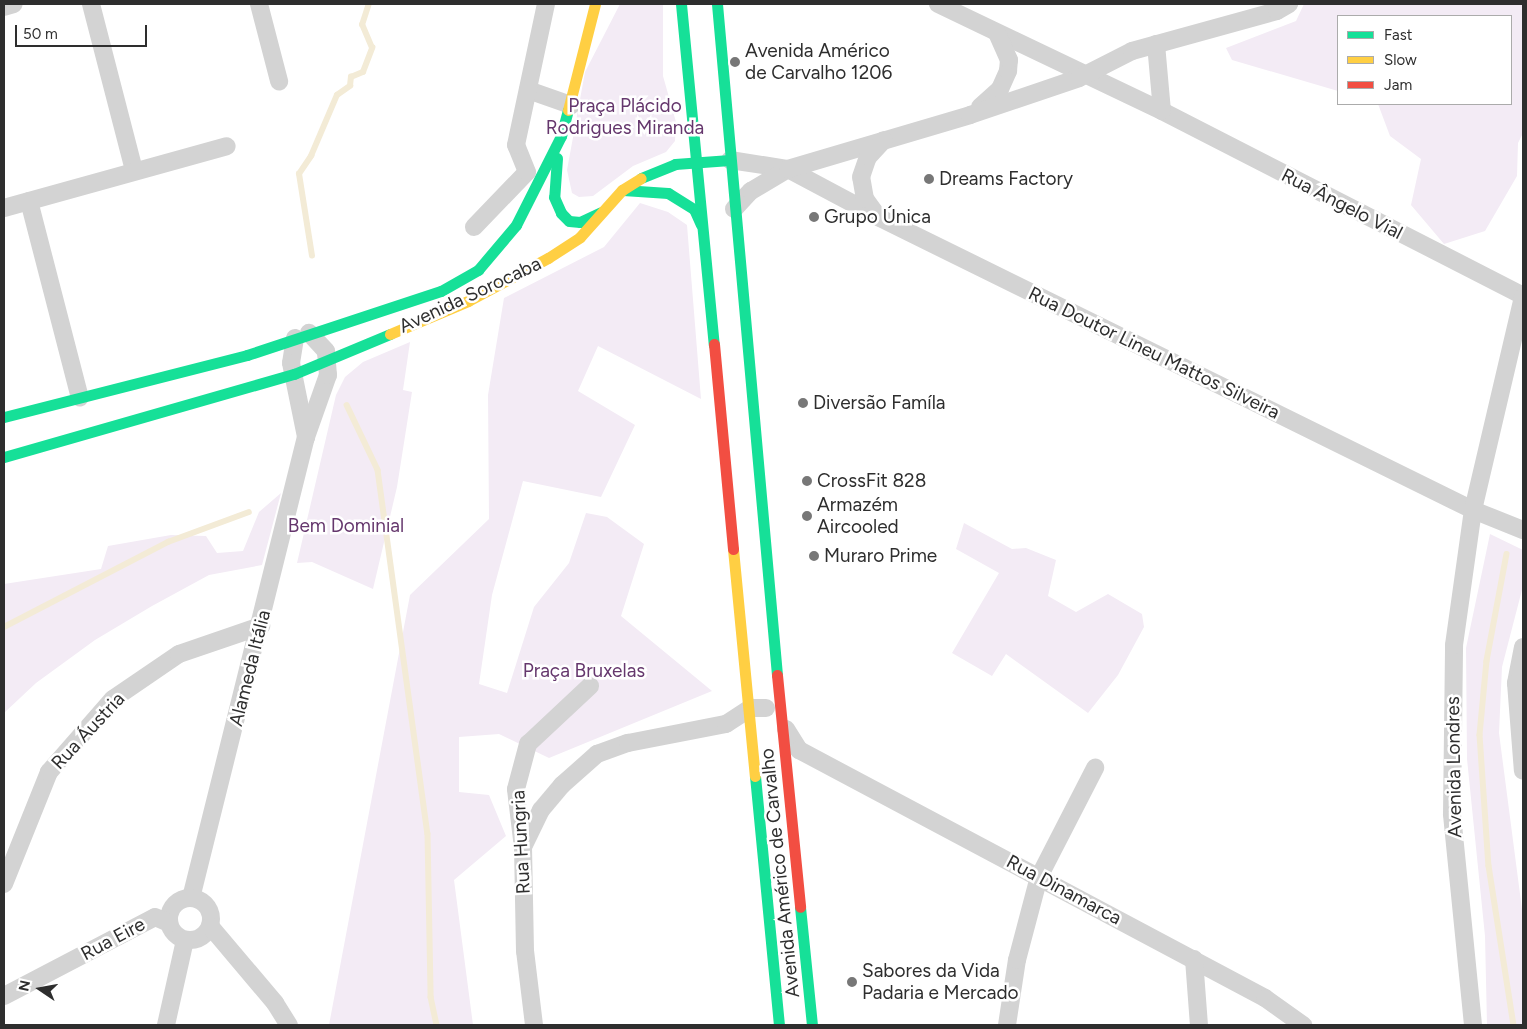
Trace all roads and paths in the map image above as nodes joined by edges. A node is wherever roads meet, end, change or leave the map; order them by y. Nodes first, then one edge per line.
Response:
1 (14, 4) edge
2 (90, 4) edge
3 (259, 4) edge
4 (546, 4) edge
5 (594, 4) edge
6 (607, 4) edge
7 (681, 4) edge
8 (717, 4) edge
9 (938, 4) edge
10 (1289, 4) edge
11 (4, 7) edge
12 (997, 33) junction
13 (1156, 44) junction
14 (584, 54) junction
15 (1087, 74) junction
16 (279, 81) dead end
17 (528, 90) junction
18 (571, 105) junction
19 (1162, 111) junction
20 (970, 115) junction
21 (561, 136) junction
22 (885, 138) junction
23 (226, 146) dead end
24 (730, 160) junction
25 (695, 161) junction
26 (788, 169) junction
27 (134, 170) junction
28 (622, 190) junction
29 (29, 201) junction
30 (4, 208) edge
31 (604, 208) junction
32 (734, 209) junction
33 (880, 218) junction
34 (701, 224) junction
35 (474, 227) dead end
36 (1523, 296) edge
37 (302, 335) junction
38 (327, 360) junction
39 (294, 374) junction
40 (80, 398) junction
41 (4, 417) edge
42 (753, 430) junction
43 (724, 431) junction
44 (306, 438) junction
45 (4, 457) edge
46 (1473, 510) junction
47 (1523, 530) edge
48 (261, 626) junction
49 (1523, 647) edge
50 (590, 686) dead end
51 (766, 708) joint
52 (783, 724) junction
53 (756, 732) junction
54 (821, 761) junction
55 (1096, 768) dead end
56 (1523, 771) edge
57 (788, 779) junction
58 (523, 848) junction
59 (1039, 877) junction
60 (4, 884) edge
61 (191, 898) junction
62 (169, 923) junction
63 (210, 926) junction
64 (185, 940) junction
65 (1194, 959) junction
66 (4, 996) edge
67 (808, 1016) edge
68 (779, 1023) edge
69 (166, 1025) edge
70 (289, 1025) edge
71 (534, 1025) edge
72 (1007, 1025) edge
73 (1199, 1025) edge
74 (1303, 1025) edge
75 (1473, 1025) edge

1 - 11 street
2 - 27 street
3 - 16 street
4 - 17 street
5 - 14 main road
6 - 14 main road
7 - 25 main road, Avenida Américo de Carvalho
8 - 24 main road, Avenida Américo de Carvalho
9 - 12 street, Rua Ângelo Vial
10 - 13 street
12 - 15 street, Rua Ângelo Vial
12 - 20 street
13 - 15 street
13 - 19 street
14 - 18 main road, Avenida Sorocaba
15 - 19 street, Rua Ângelo Vial
15 - 20 street
17 - 18 street
17 - 35 street
18 - 21 main road, Avenida Sorocaba
19 - 36 street, Rua Ângelo Vial
20 - 22 street
21 - 31 main road
21 - 37 main road, Avenida Sorocaba
22 - 26 street
22 - 33 street
23 - 27 street
24 - 25 main road
24 - 26 street, Rua Doutor Lineu Mattos Silveira
24 - 32 main road, Avenida Américo de Carvalho
25 - 28 main road, Avenida Sorocaba
25 - 34 main road, Avenida Américo de Carvalho
26 - 32 street
26 - 33 street, Rua Doutor Lineu Mattos Silveira
27 - 29 street
28 - 31 main road, Avenida Sorocaba
28 - 34 main road
29 - 30 street
29 - 40 street
31 - 38 main road, Avenida Sorocaba
32 - 42 main road, Avenida Américo de Carvalho
33 - 46 street, Rua Doutor Lineu Mattos Silveira
34 - 43 main road, Avenida Américo de Carvalho
36 - 46 street, Avenida Londres
37 - 38 street
37 - 39 street
37 - 40 main road, Avenida Sorocaba
38 - 39 main road, Avenida Sorocaba
38 - 44 street, Alameda Itália
39 - 44 street, Alameda Itália
39 - 45 main road, Avenida Sorocaba
40 - 41 main road, Avenida Sorocaba
42 - 43 main road
42 - 43 main road
42 - 52 main road, Avenida Américo de Carvalho
43 - 53 main road, Avenida Américo de Carvalho
44 - 48 street, Alameda Itália
46 - 47 street, Rua Doutor Lineu Mattos Silveira
46 - 75 street, Avenida Londres
48 - 60 street, Rua Áustria
48 - 61 street, Alameda Itália
49 - 56 street
50 - 58 street, Rua Hungria
51 - 52 main road, Avenida Américo de Carvalho
51 - 53 street
52 - 53 main road, Avenida Américo de Carvalho
52 - 54 street, Rua Dinamarca
52 - 57 main road, Avenida Américo de Carvalho
53 - 58 street
53 - 68 main road, Avenida Américo de Carvalho
54 - 57 street
54 - 59 street, Rua Dinamarca
55 - 59 street
57 - 67 main road, Avenida Américo de Carvalho
58 - 71 street, Rua Hungria
59 - 65 street, Rua Dinamarca
59 - 72 street
61 - 62 street
61 - 63 street
62 - 64 street
62 - 66 street, Rua Eire
63 - 64 street
63 - 70 street
64 - 69 street
65 - 73 street
65 - 74 street, Rua Dinamarca
67 - 68 main road, Avenida Américo de Carvalho

